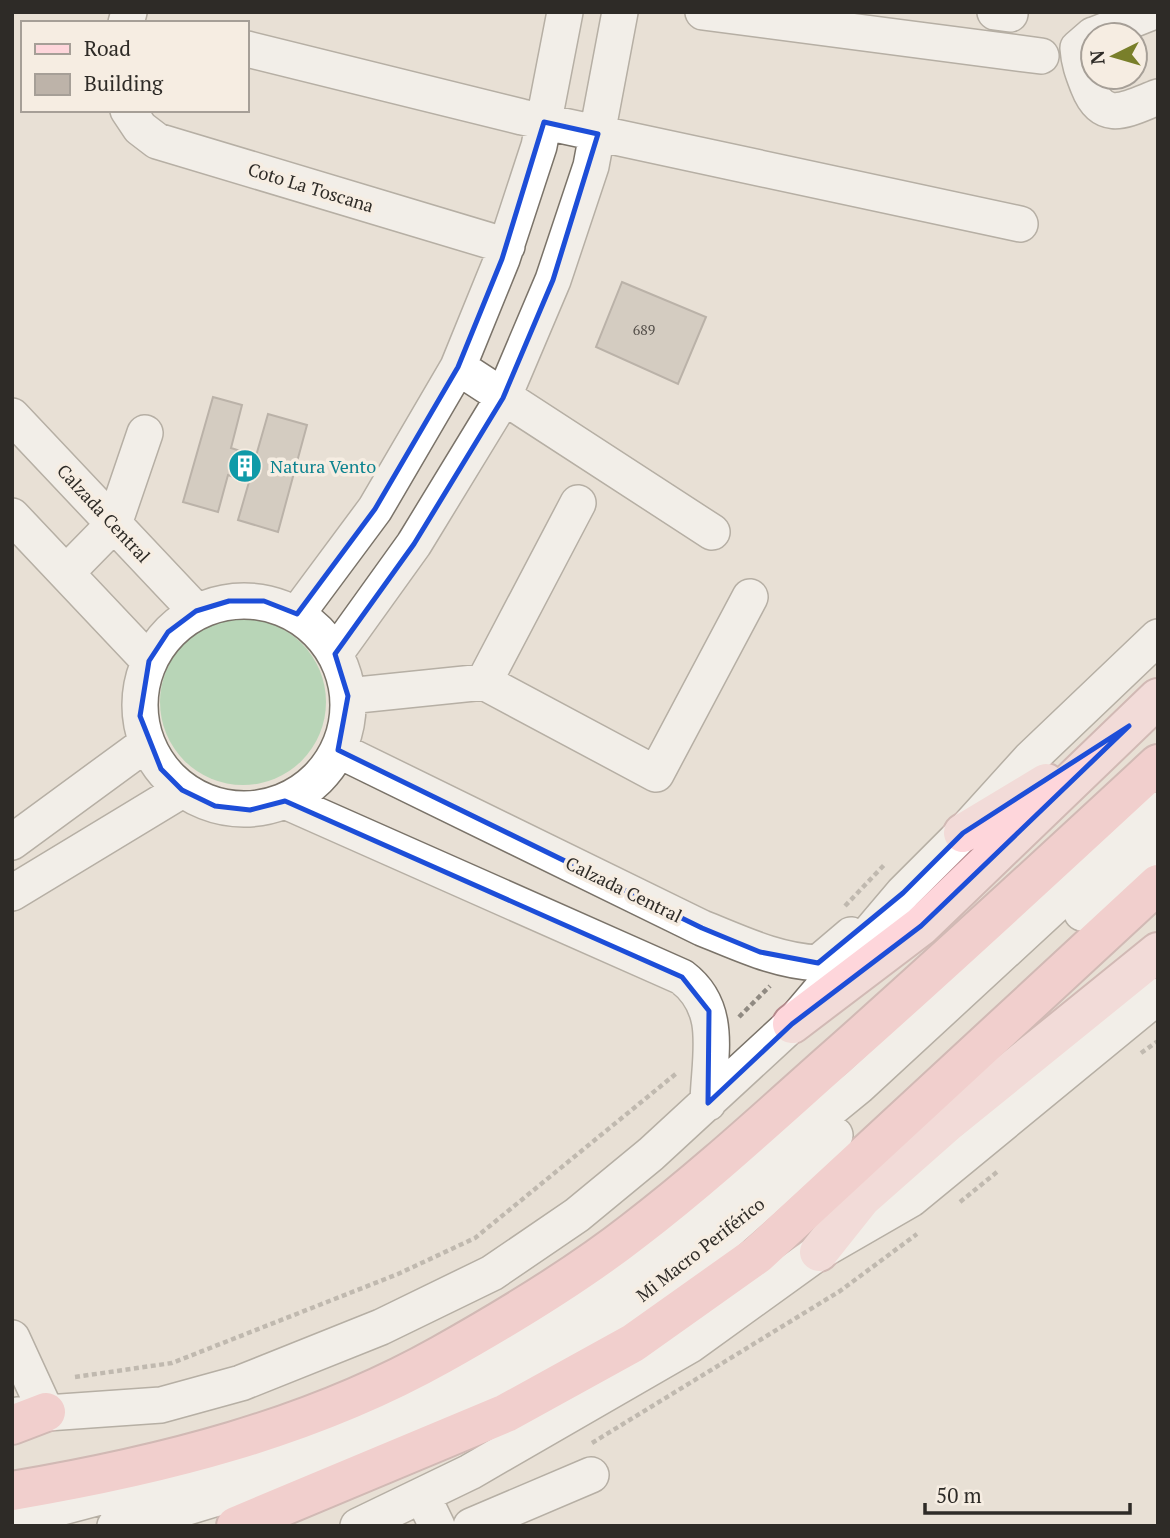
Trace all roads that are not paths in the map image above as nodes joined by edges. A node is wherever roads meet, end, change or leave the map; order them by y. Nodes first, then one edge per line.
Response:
1 (565, 12) edge
2 (620, 12) edge
3 (703, 12) edge
4 (1152, 12) edge
5 (1129, 21) edge
6 (248, 49) edge
7 (1041, 56) dead end
8 (1089, 91) edge
9 (1158, 97) edge
10 (129, 112) edge
11 (544, 122) junction
12 (598, 134) junction
13 (1020, 224) dead end
14 (507, 246) junction
15 (458, 367) junction
16 (503, 398) junction
17 (12, 416) edge
18 (145, 433) dead end
19 (578, 503) dead end
20 (12, 516) edge
21 (114, 524) junction
22 (712, 532) dead end
23 (66, 573) junction
24 (750, 597) dead end
25 (196, 611) junction
26 (297, 614) junction
27 (1158, 638) edge
28 (335, 654) junction
29 (149, 661) junction
30 (484, 682) junction
31 (348, 696) junction
32 (1158, 698) edge
33 (1129, 726) junction
34 (147, 743) junction
35 (338, 750) junction
36 (1158, 764) edge
37 (182, 790) junction
38 (285, 801) junction
39 (1158, 810) edge
40 (963, 834) junction
41 (12, 842) edge
42 (1158, 844) edge
43 (1158, 884) edge
44 (12, 893) edge
45 (903, 893) junction
46 (702, 928) junction
47 (1158, 951) edge
48 (682, 977) junction
49 (1158, 996) edge
50 (792, 1024) junction
51 (708, 1103) junction
52 (819, 1252) junction
53 (12, 1338) edge
54 (26, 1409) edge
55 (520, 1444) junction
56 (470, 1472) junction
57 (591, 1475) dead end
58 (12, 1491) edge
59 (541, 1498) junction
60 (430, 1511) edge
61 (12, 1516) edge
62 (479, 1523) edge
63 (115, 1526) edge
64 (236, 1526) edge
65 (358, 1526) edge

1 - 11 street
2 - 12 street
3 - 7 street
4 - 5 street
6 - 11 street
8 - 9 street
10 - 14 street, Coto La Toscana
11 - 12 street
11 - 14 street
12 - 13 street
12 - 16 street
14 - 15 street
15 - 16 street
15 - 26 street
16 - 22 street
16 - 28 street
17 - 21 street, Calzada Central
18 - 21 street
19 - 30 street
20 - 23 street
21 - 23 street
21 - 25 street, Calzada Central
23 - 29 street
24 - 30 street
25 - 26 street
25 - 29 street
26 - 28 street
27 - 40 street
28 - 31 street
29 - 34 street
30 - 31 street
31 - 35 street
32 - 33 main road
33 - 40 main road
33 - 50 main road
34 - 37 street
34 - 41 street
35 - 38 street
35 - 46 street, Calzada Central
36 - 58 highway
37 - 38 street
37 - 44 street
38 - 48 street
39 - 61 street
40 - 45 street
42 - 63 street, Mi Macro Periférico
43 - 64 highway
45 - 46 street, Calzada Central
45 - 50 street
46 - 48 street
47 - 52 main road
48 - 51 street
49 - 52 street
50 - 51 street
51 - 54 street
52 - 55 street
53 - 54 street
55 - 56 street
55 - 59 street
56 - 60 street
56 - 62 street
57 - 59 street
59 - 62 street
60 - 65 street

